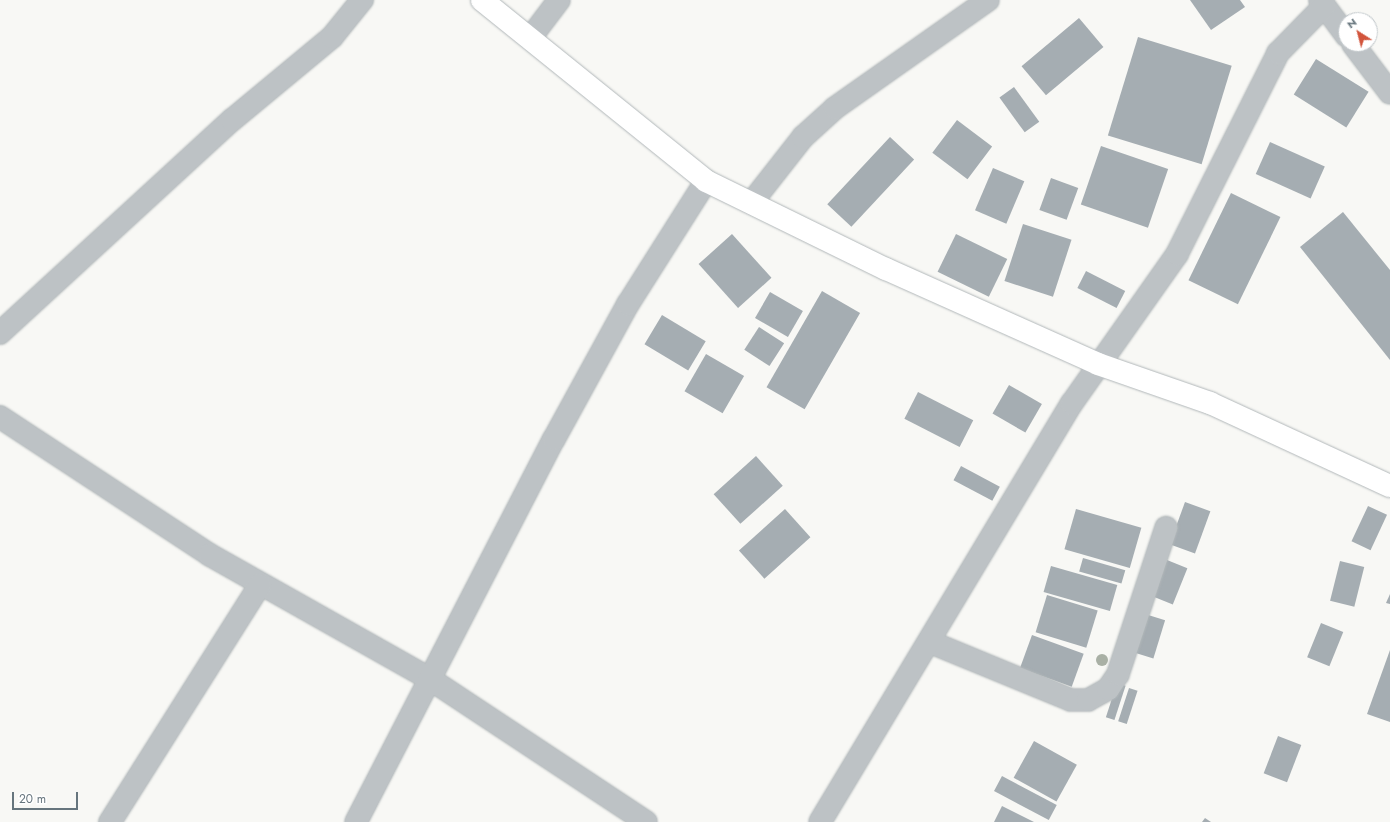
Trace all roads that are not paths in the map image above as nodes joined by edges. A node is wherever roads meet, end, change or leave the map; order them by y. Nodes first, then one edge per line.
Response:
1 (362, 0) edge
2 (482, 0) edge
3 (559, 0) edge
4 (988, 0) edge
5 (1322, 3) edge
6 (1338, 24) edge
7 (531, 37) junction
8 (1359, 52) edge
9 (1390, 93) edge
10 (706, 181) junction
11 (752, 202) junction
12 (0, 333) edge
13 (1098, 364) junction
14 (0, 417) edge
15 (1390, 486) edge
16 (1166, 528) dead end
17 (260, 585) junction
18 (930, 642) junction
19 (430, 679) junction
20 (110, 822) edge
21 (356, 822) edge
22 (646, 822) edge
23 (820, 822) edge

1 - 12 street
2 - 7 main road
3 - 7 street
4 - 11 street
5 - 6 street
5 - 13 street
7 - 10 main road
8 - 9 street
10 - 11 main road
10 - 19 street
11 - 13 main road
13 - 15 main road
13 - 18 street
14 - 17 street
16 - 18 street
17 - 19 street
17 - 20 street
18 - 23 street
19 - 21 street
19 - 22 street

